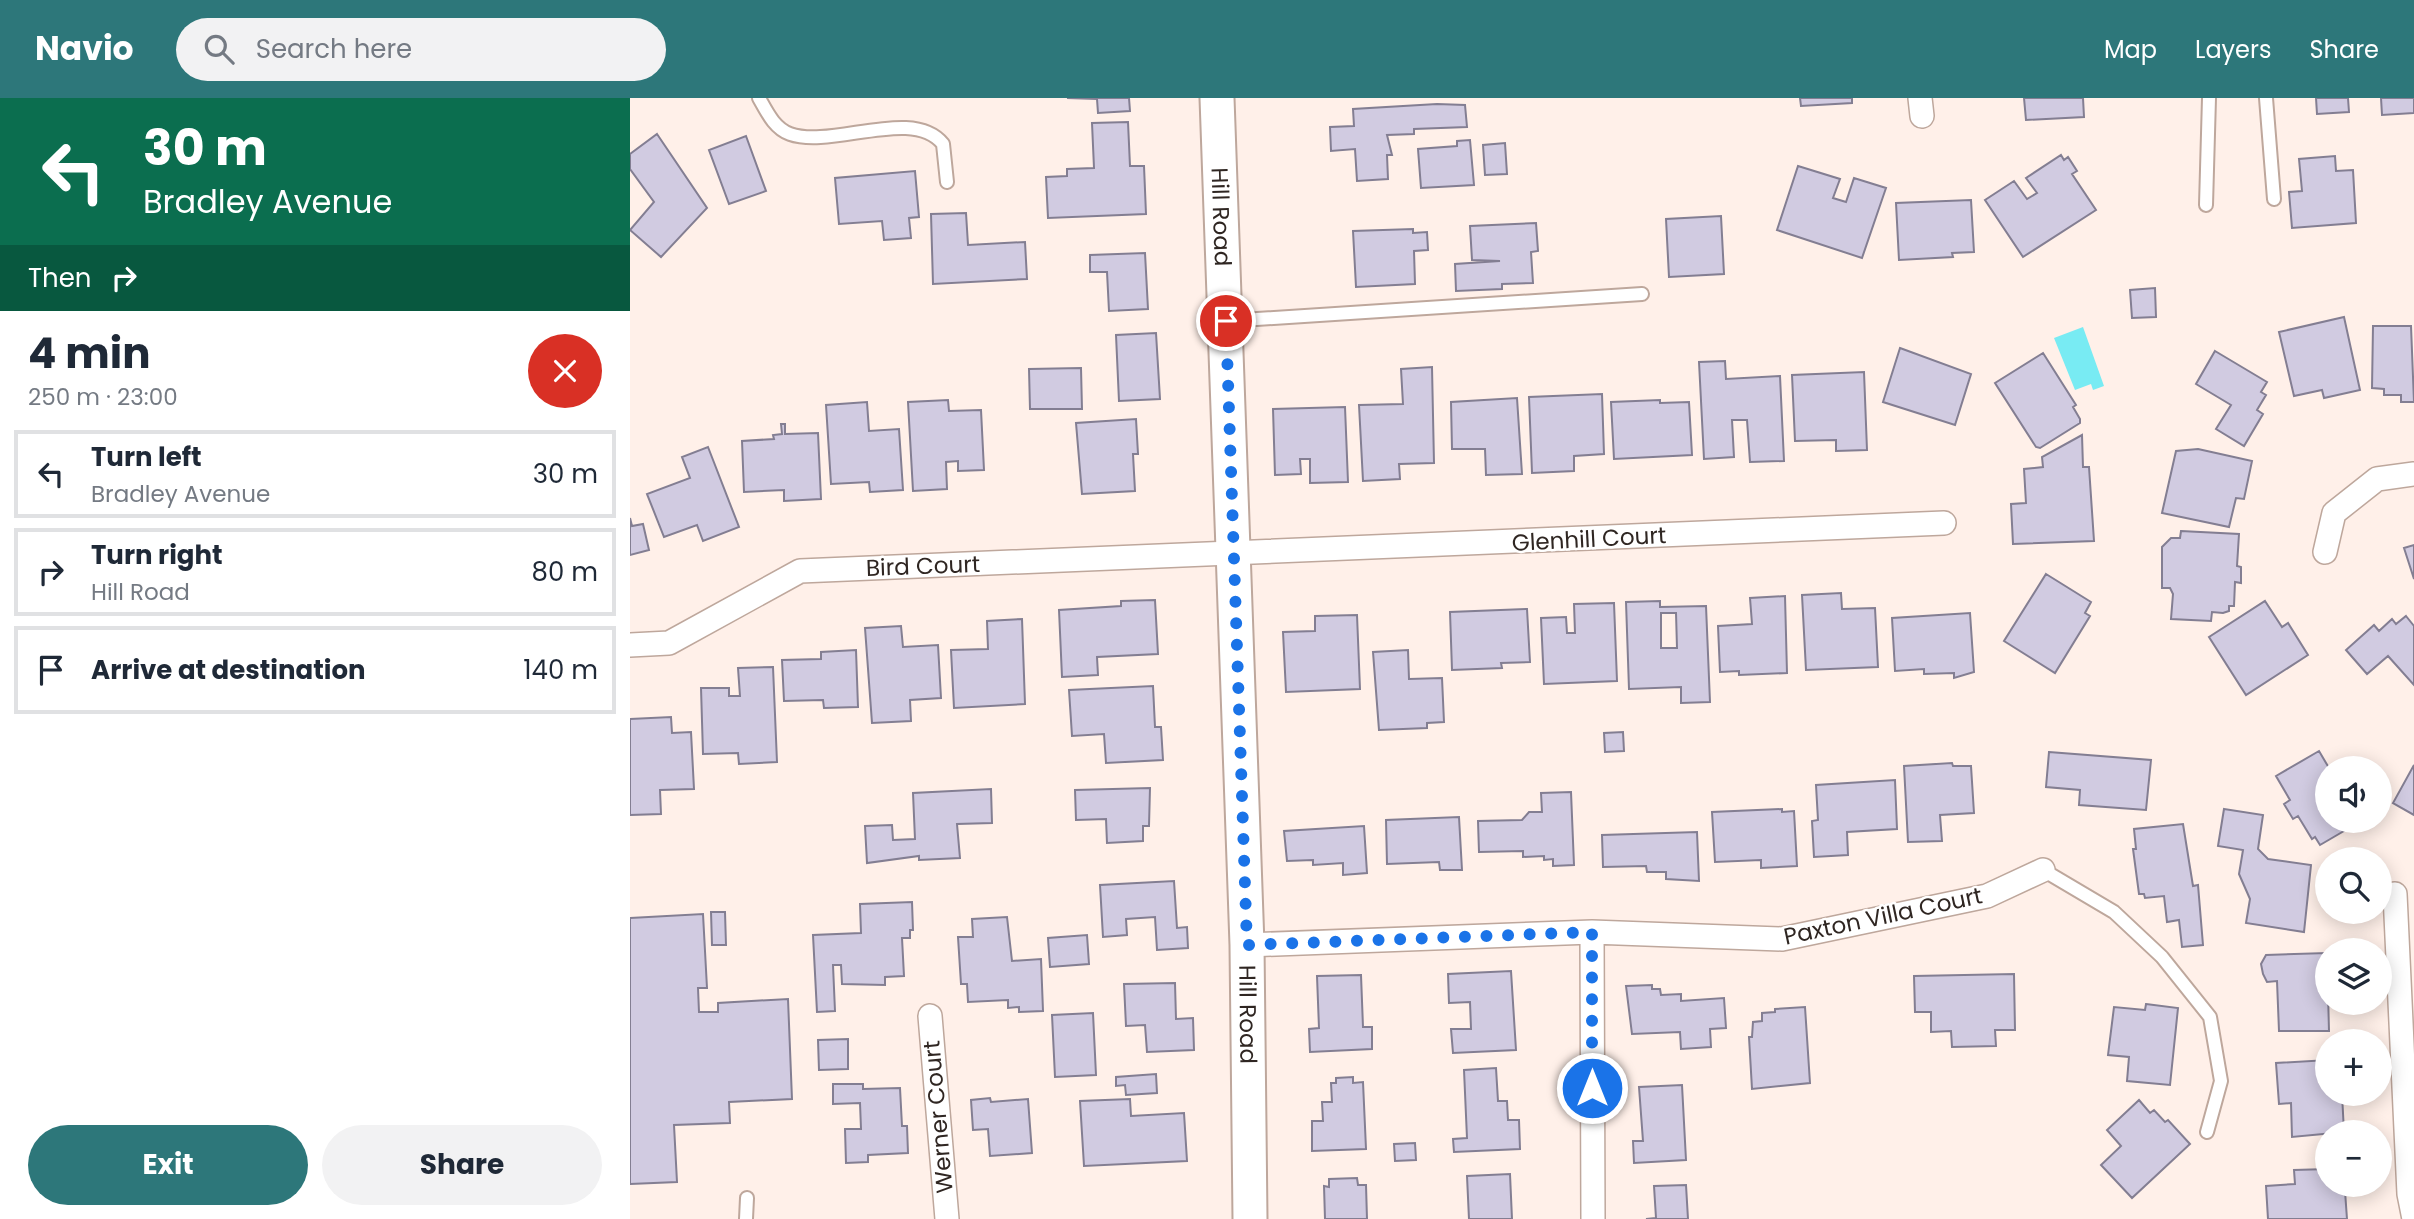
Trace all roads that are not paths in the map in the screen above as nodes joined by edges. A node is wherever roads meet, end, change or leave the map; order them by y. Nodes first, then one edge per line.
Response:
1 (759, 98) edge
2 (1217, 98) edge
3 (2209, 98) edge
4 (2266, 98) edge
5 (947, 182) dead end
6 (2274, 199) dead end
7 (2206, 205) dead end
8 (1642, 294) dead end
9 (1226, 321) junction
10 (2414, 474) edge
11 (1944, 523) dead end
12 (2325, 552) dead end
13 (1234, 554) junction
14 (630, 645) edge
15 (2043, 870) joint
16 (2395, 894) dead end
17 (1592, 932) junction
18 (1247, 945) junction
19 (929, 1016) dead end
20 (2207, 1132) dead end
21 (747, 1198) dead end
22 (746, 1219) edge
23 (947, 1219) edge
24 (1250, 1219) edge
25 (1593, 1219) edge
26 (2414, 1219) edge

1 - 5 lane
2 - 9 street, Hill Road
3 - 7 lane
4 - 6 lane
8 - 9 lane
9 - 13 street, Hill Road
10 - 12 street
11 - 13 street, Glenhill Court
13 - 14 street, Bird Court
13 - 18 street, Hill Road
15 - 17 street, Paxton Villa Court
15 - 20 lane
16 - 26 street
17 - 18 street, Paxton Villa Court
17 - 25 street
18 - 24 street, Hill Road
19 - 23 street, Werner Court
21 - 22 lane

